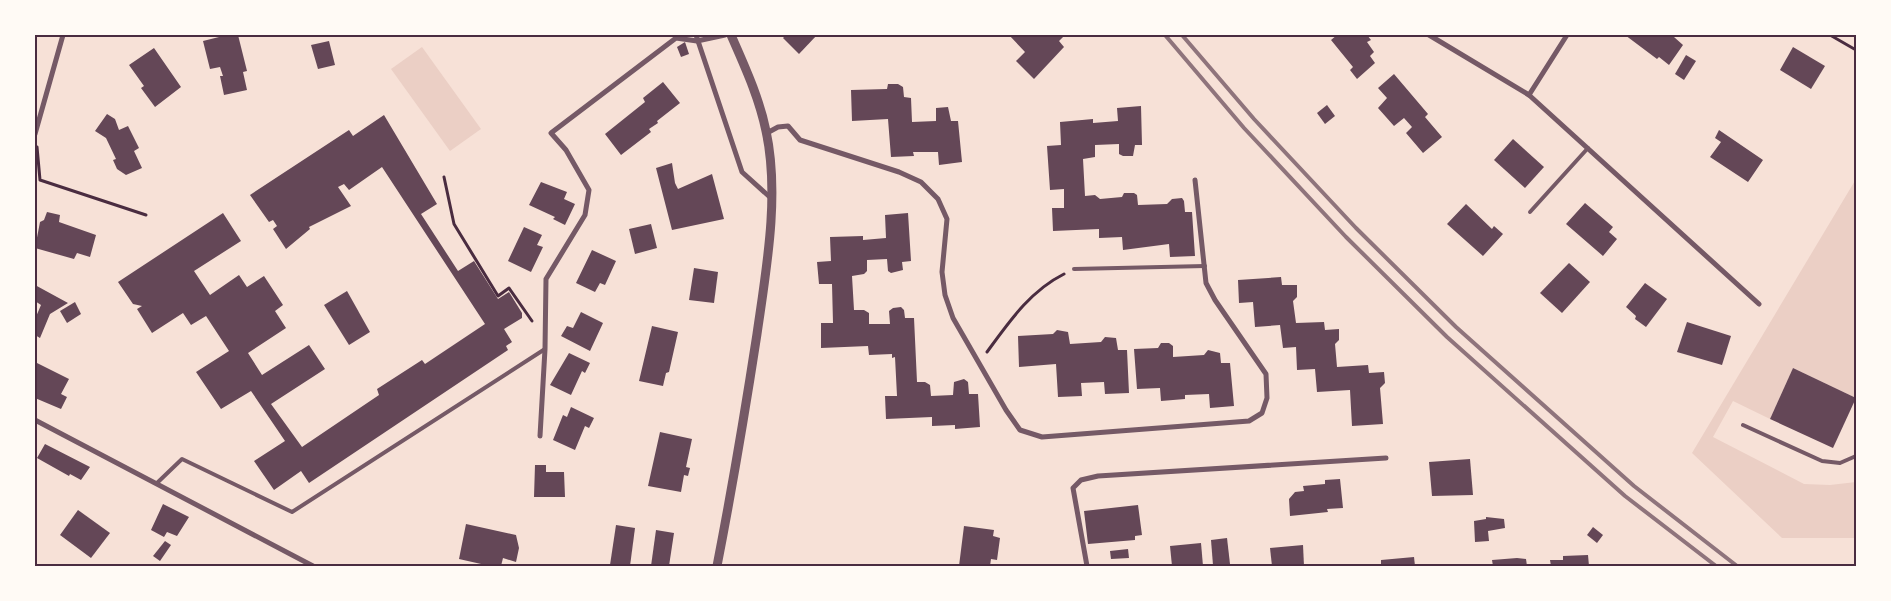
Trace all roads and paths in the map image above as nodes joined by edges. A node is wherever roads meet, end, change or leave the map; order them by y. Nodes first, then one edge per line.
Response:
1 (63, 35) edge
2 (725, 35) edge
3 (732, 35) edge
4 (1430, 35) edge
5 (1567, 35) edge
6 (1830, 35) edge
7 (696, 38) edge
8 (1856, 50) edge
9 (1528, 95) junction
10 (767, 132) junction
11 (35, 134) edge
12 (1588, 148) junction
13 (444, 177) dead end
14 (1195, 180) dead end
15 (772, 200) junction
16 (1530, 212) dead end
17 (146, 215) dead end
18 (1205, 266) junction
19 (1074, 268) joint
20 (1759, 304) dead end
21 (545, 325) junction
22 (545, 349) junction
23 (979, 362) junction
24 (35, 420) edge
25 (1743, 425) dead end
26 (540, 436) dead end
27 (1856, 456) edge
28 (1386, 458) dead end
29 (156, 483) junction
30 (313, 566) edge
31 (717, 566) edge
32 (1087, 566) edge

1 - 11 street
2 - 7 street
3 - 10 street
4 - 9 street
5 - 9 street
6 - 8 path
7 - 15 street
7 - 21 street
9 - 12 street
10 - 15 street
10 - 23 street
11 - 17 path
12 - 16 lane
12 - 20 street
13 - 21 path
14 - 18 street
15 - 31 street
18 - 19 lane
18 - 23 street
19 - 23 path
21 - 22 street
22 - 26 street
22 - 29 lane
24 - 29 street
25 - 27 lane
28 - 32 street
29 - 30 street

